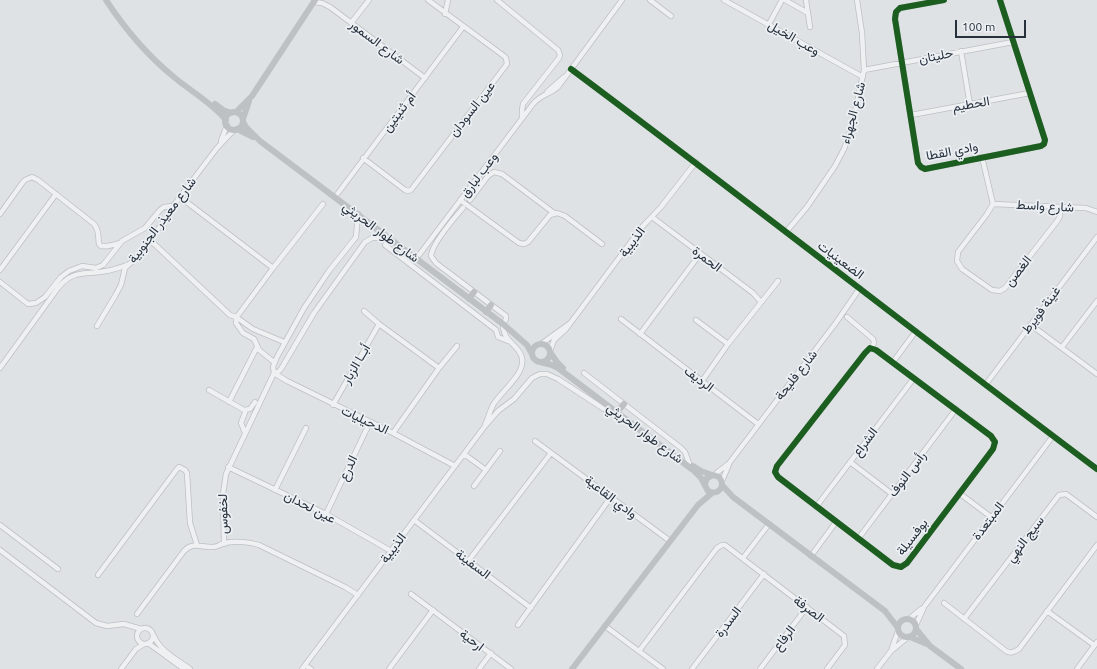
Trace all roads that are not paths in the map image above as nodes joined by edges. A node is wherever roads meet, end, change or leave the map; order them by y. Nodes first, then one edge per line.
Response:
1 (106, 0) edge
2 (111, 0) edge
3 (326, 0) edge
4 (369, 0) edge
5 (430, 0) edge
6 (448, 0) edge
7 (497, 0) edge
8 (650, 0) edge
9 (724, 0) edge
10 (782, 0) edge
11 (785, 0) edge
12 (806, 0) edge
13 (857, 0) edge
14 (944, 0) edge
15 (1000, 0) edge
16 (314, 1) edge
17 (619, 1) edge
18 (330, 7) junction
19 (808, 12) junction
20 (445, 14) junction
21 (671, 16) dead end
22 (351, 23) junction
23 (769, 24) junction
24 (463, 27) junction
25 (810, 27) dead end
26 (1013, 42) junction
27 (961, 51) junction
28 (902, 62) junction
29 (572, 69) junction
30 (864, 70) junction
31 (425, 78) junction
32 (863, 78) junction
33 (1030, 94) junction
34 (252, 96) junction
35 (970, 104) junction
36 (234, 112) junction
37 (911, 115) junction
38 (522, 118) junction
39 (243, 121) junction
40 (226, 122) junction
41 (235, 130) junction
42 (260, 141) junction
43 (217, 148) junction
44 (982, 157) junction
45 (363, 158) junction
46 (696, 162) junction
47 (56, 194) junction
48 (180, 197) junction
49 (335, 197) junction
50 (460, 200) junction
51 (470, 200) dead end
52 (323, 204) dead end
53 (993, 204) junction
54 (173, 206) junction
55 (1060, 207) junction
56 (463, 208) dead end
57 (1097, 212) edge
58 (554, 213) junction
59 (0, 214) edge
60 (358, 214) junction
61 (652, 217) junction
62 (786, 232) junction
63 (388, 237) junction
64 (1097, 237) edge
65 (150, 240) junction
66 (120, 243) junction
67 (602, 244) dead end
68 (385, 245) dead end
69 (700, 254) junction
70 (416, 259) junction
71 (127, 265) junction
72 (273, 268) junction
73 (0, 270) edge
74 (778, 281) dead end
75 (0, 282) edge
76 (860, 288) junction
77 (474, 292) junction
78 (469, 299) junction
79 (1097, 301) edge
80 (761, 302) junction
81 (491, 305) junction
82 (364, 311) dead end
83 (486, 312) junction
84 (236, 317) junction
85 (847, 317) dead end
86 (621, 319) dead end
87 (696, 320) dead end
88 (570, 323) junction
89 (379, 324) junction
90 (503, 324) junction
91 (1030, 325) junction
92 (97, 326) dead end
93 (916, 331) junction
94 (640, 334) junction
95 (508, 341) junction
96 (284, 342) junction
97 (540, 344) junction
98 (728, 344) junction
99 (457, 346) dead end
100 (257, 347) junction
101 (1062, 347) junction
102 (871, 349) junction
103 (550, 352) junction
104 (532, 354) junction
105 (274, 362) junction
106 (540, 362) junction
107 (893, 362) junction
108 (1, 366) edge
109 (439, 368) junction
110 (274, 373) junction
111 (584, 373) dead end
112 (1097, 374) edge
113 (914, 378) junction
114 (702, 381) junction
115 (986, 384) junction
116 (209, 390) dead end
117 (229, 402) junction
118 (254, 402) dead end
119 (624, 404) junction
120 (333, 405) junction
121 (492, 407) junction
122 (956, 409) junction
123 (248, 410) junction
124 (618, 411) junction
125 (255, 412) junction
126 (498, 412) junction
127 (370, 422) junction
128 (758, 424) junction
129 (485, 426) junction
130 (306, 428) dead end
131 (244, 433) junction
132 (393, 433) junction
133 (1053, 436) junction
134 (535, 441) dead end
135 (500, 451) dead end
136 (551, 453) junction
137 (464, 454) junction
138 (730, 462) junction
139 (850, 462) junction
140 (689, 463) junction
141 (456, 466) junction
142 (228, 467) junction
143 (1097, 469) edge
144 (486, 470) junction
145 (713, 475) junction
146 (722, 483) junction
147 (474, 486) dead end
148 (705, 486) junction
149 (275, 490) junction
150 (714, 492) junction
151 (959, 493) junction
152 (892, 494) junction
153 (611, 497) junction
154 (732, 497) junction
155 (698, 505) junction
156 (816, 507) junction
157 (326, 514) junction
158 (991, 517) junction
159 (1097, 517) edge
160 (414, 520) junction
161 (836, 522) junction
162 (769, 524) junction
163 (0, 525) edge
164 (858, 539) junction
165 (670, 541) junction
166 (224, 544) junction
167 (197, 545) junction
168 (1097, 545) edge
169 (0, 550) edge
170 (391, 551) junction
171 (811, 556) junction
172 (743, 558) junction
173 (469, 560) junction
174 (58, 569) dead end
175 (764, 574) junction
176 (98, 575) dead end
177 (411, 594) dead end
178 (358, 595) junction
179 (944, 603) dead end
180 (807, 607) junction
181 (924, 607) junction
182 (531, 608) junction
183 (433, 610) junction
184 (885, 611) junction
185 (1046, 611) junction
186 (137, 614) dead end
187 (907, 619) junction
188 (964, 619) junction
189 (518, 625) dead end
190 (130, 626) junction
191 (605, 626) junction
192 (916, 627) junction
193 (140, 629) junction
194 (898, 630) junction
195 (154, 636) junction
196 (909, 637) junction
197 (138, 639) junction
198 (146, 644) junction
199 (1096, 644) edge
200 (930, 646) junction
201 (639, 651) junction
202 (890, 651) junction
203 (134, 652) junction
204 (491, 653) junction
205 (303, 667) edge
206 (120, 669) edge
207 (184, 669) edge
208 (190, 669) edge
209 (311, 669) edge
210 (389, 669) edge
211 (479, 669) edge
212 (511, 669) edge
213 (572, 669) edge
214 (663, 669) edge
215 (692, 669) edge
216 (760, 669) edge
217 (827, 669) edge
218 (877, 669) edge
219 (961, 669) edge
220 (1077, 669) edge

1 - 40 street
2 - 36 street
3 - 18 street, شارع السمور
4 - 22 street
5 - 20 street, عين السودان
6 - 20 street
7 - 38 street
8 - 21 street
9 - 23 street, وعب الخيل
10 - 23 street
11 - 19 street
12 - 19 street
13 - 30 street, شارع الجهراء
14 - 28 street, وادي القطا
15 - 26 street, وادي القطا
16 - 18 street, شارع السمور
16 - 34 street
17 - 29 street, وعب لبارق
18 - 22 street, شارع السمور
19 - 25 street
20 - 24 street, عين السودان
22 - 31 street, شارع السمور
23 - 32 street, وعب الخيل
24 - 31 street, أم ثنيتين
24 - 45 street, عين السودان
26 - 27 street, حليتان
26 - 33 street, وادي القطا
27 - 28 street, حليتان
27 - 35 street, حليتان
28 - 30 street, حليتان
28 - 37 street, وادي القطا
29 - 38 street, وعب لبارق
29 - 46 street, الضعينيات
30 - 32 street, شارع الجهراء
31 - 45 street, أم ثنيتين
32 - 62 street, شارع الجهراء
33 - 35 street, الحطيم
33 - 44 street, وادي القطا
34 - 36 street
34 - 39 street
35 - 37 street, الحطيم
36 - 39 street
36 - 40 street
37 - 44 street, وادي القطا
38 - 50 street, وعب لبارق
39 - 41 street
39 - 42 street, شارع طوار الحريثي
40 - 41 street
40 - 43 street, شارع معيذر الجنوبية
41 - 42 street, شارع طوار الحريثي
41 - 43 street, شارع معيذر الجنوبية
42 - 49 street, شارع طوار الحريثي
43 - 48 street, شارع معيذر الجنوبية
44 - 53 street, وادي القطا
45 - 49 street, أم ثنيتين
46 - 61 street, الذيبية
46 - 62 street, الضعينيات
47 - 59 street
47 - 66 street
47 - 73 street
48 - 54 street, شارع معيذر الجنوبية
48 - 72 street
49 - 60 street, شارع طوار الحريثي
50 - 58 street
50 - 70 street, وعب لبارق
51 - 58 street
52 - 72 street
53 - 55 street, شارع واسط
53 - 55 street, الغصن
54 - 65 street, شارع معيذر الجنوبية
54 - 66 street
55 - 57 street, شارع واسط
56 - 77 street
58 - 67 street
60 - 63 street, شارع طوار الحريثي
60 - 96 street, لخفوس
61 - 69 street, الحمرة
61 - 88 street, الذيبية
62 - 76 street, الضعينيات
63 - 70 street, شارع طوار الحريثي
63 - 110 street, لخفوس
64 - 91 street, غينة فويرط
65 - 71 street, شارع معيذر الجنوبية
65 - 84 street
66 - 75 street
68 - 95 street
69 - 80 street, الحمرة
69 - 94 street
70 - 78 street, شارع طوار الحريثي
71 - 92 street, شارع معيذر الجنوبية
71 - 108 street
72 - 84 street
74 - 80 street
76 - 93 street, الضعينيات
76 - 128 street, شارع فليحة
77 - 78 street
77 - 81 street
78 - 83 street, شارع طوار الحريثي
79 - 101 street
80 - 98 street
81 - 83 street
81 - 90 street, الذيبية
82 - 89 street
83 - 90 street, شارع طوار الحريثي
84 - 96 street
84 - 100 street
85 - 102 street
86 - 94 street, الرديف
87 - 98 street
88 - 97 street, الذيبية
88 - 103 street, الذيبية
89 - 109 street
89 - 120 street, أبــا الزبار
90 - 95 street, الذيبية
90 - 97 street, شارع طوار الحريثي
90 - 104 street, شارع طوار الحريثي
91 - 101 street
91 - 115 street, غينة فويرط
93 - 107 street
93 - 115 street, الضعينيات
94 - 114 street, الرديف
95 - 121 street, الذيبية
96 - 105 street, لخفوس
97 - 103 street
97 - 104 street
98 - 114 street
99 - 109 street
100 - 105 street
100 - 117 street
101 - 112 street
102 - 107 street, بوفسيلة
102 - 156 street, بوفسيلة
103 - 106 street
103 - 124 street, شارع طوار الحريثي
104 - 106 street
105 - 110 street, لخفوس
106 - 124 street, شارع طوار الحريثي
107 - 113 street, بوفسيلة
109 - 132 street
110 - 120 street, الدحيليات
110 - 125 street, لخفوس
111 - 119 street
113 - 122 street, بوفسيلة
113 - 139 street, الشراع
114 - 128 street, الرديف
115 - 133 street, الضعينيات
116 - 117 street
117 - 123 street
118 - 123 street
119 - 124 street
119 - 140 street
120 - 127 street, الدحيليات
121 - 126 street
121 - 129 street, الذيبية
122 - 151 street, بوفسيلة
122 - 152 street, رأس النوف
123 - 125 street
123 - 131 street
124 - 126 street, الذيبية
124 - 140 street, شارع طوار الحريثي
124 - 148 street, شارع طوار الحريثي
125 - 131 street, لخفوس
126 - 129 street, الذيبية
127 - 132 street, الدحيليات
127 - 157 street, الدرع
128 - 138 street, شارع فليحة
129 - 137 street, الذيبية
130 - 149 street
131 - 142 street, لخفوس
132 - 141 street, الدحيليات
133 - 143 street, الضعينيات
133 - 158 street, المبتعدة
134 - 136 street, وادي القاعية
135 - 144 street
136 - 153 street, وادي القاعية
136 - 173 street
137 - 141 street, الذيبية
137 - 144 street
138 - 145 street, شارع فليحة
138 - 146 street, شارع فليحة
139 - 152 street
139 - 156 street, الشراع
140 - 145 street, شارع طوار الحريثي
141 - 160 street, الذيبية
142 - 149 street, عين لحدان
142 - 166 street, لخفوس
144 - 147 street
145 - 146 street
145 - 148 street
146 - 150 street
146 - 154 street
148 - 150 street
148 - 155 street
149 - 157 street, عين لحدان
150 - 154 street
150 - 155 street
151 - 158 street
151 - 164 street, بوفسيلة
152 - 164 street, رأس النوف
153 - 165 street, وادي القاعية
153 - 182 street
154 - 162 street
155 - 165 street
156 - 161 street, بوفسيلة
157 - 170 street, عين لحدان
158 - 181 street, المبتعدة
159 - 188 street, سيج النهي
160 - 170 street, الذيبية
160 - 173 street, السفينة
161 - 164 street, بوفسيلة
161 - 171 street
162 - 171 street
162 - 172 street
163 - 174 street
165 - 191 street
166 - 167 street
166 - 178 street, لخفوس
167 - 176 street
167 - 186 street
168 - 185 street
169 - 190 street
170 - 178 street, الذيبية
171 - 184 street
172 - 175 street, الصرفة
172 - 201 street, الصرفة
173 - 182 street, السفينة
175 - 180 street, الصرفة
175 - 215 street, السدرة
177 - 183 street, ارحية
178 - 205 street, الذيبية
179 - 188 street
180 - 216 street, الرفاع
180 - 217 street, الصرفة
181 - 187 street, المبتعدة
181 - 192 street, المبتعدة
182 - 189 street
183 - 204 street, ارحية
183 - 210 street
184 - 187 street
184 - 194 street
185 - 188 street
185 - 199 street
187 - 192 street
187 - 194 street
190 - 193 street
190 - 197 street
191 - 201 street
191 - 213 street
192 - 196 street
192 - 200 street
193 - 195 street
193 - 197 street
194 - 196 street
194 - 202 street
195 - 198 street
195 - 208 street
196 - 200 street
196 - 202 street
197 - 198 street
197 - 203 street
198 - 203 street
198 - 207 street
199 - 220 street
200 - 219 street
201 - 214 street
202 - 218 street
203 - 206 street
204 - 211 street
204 - 212 street, ارحية
205 - 209 street

